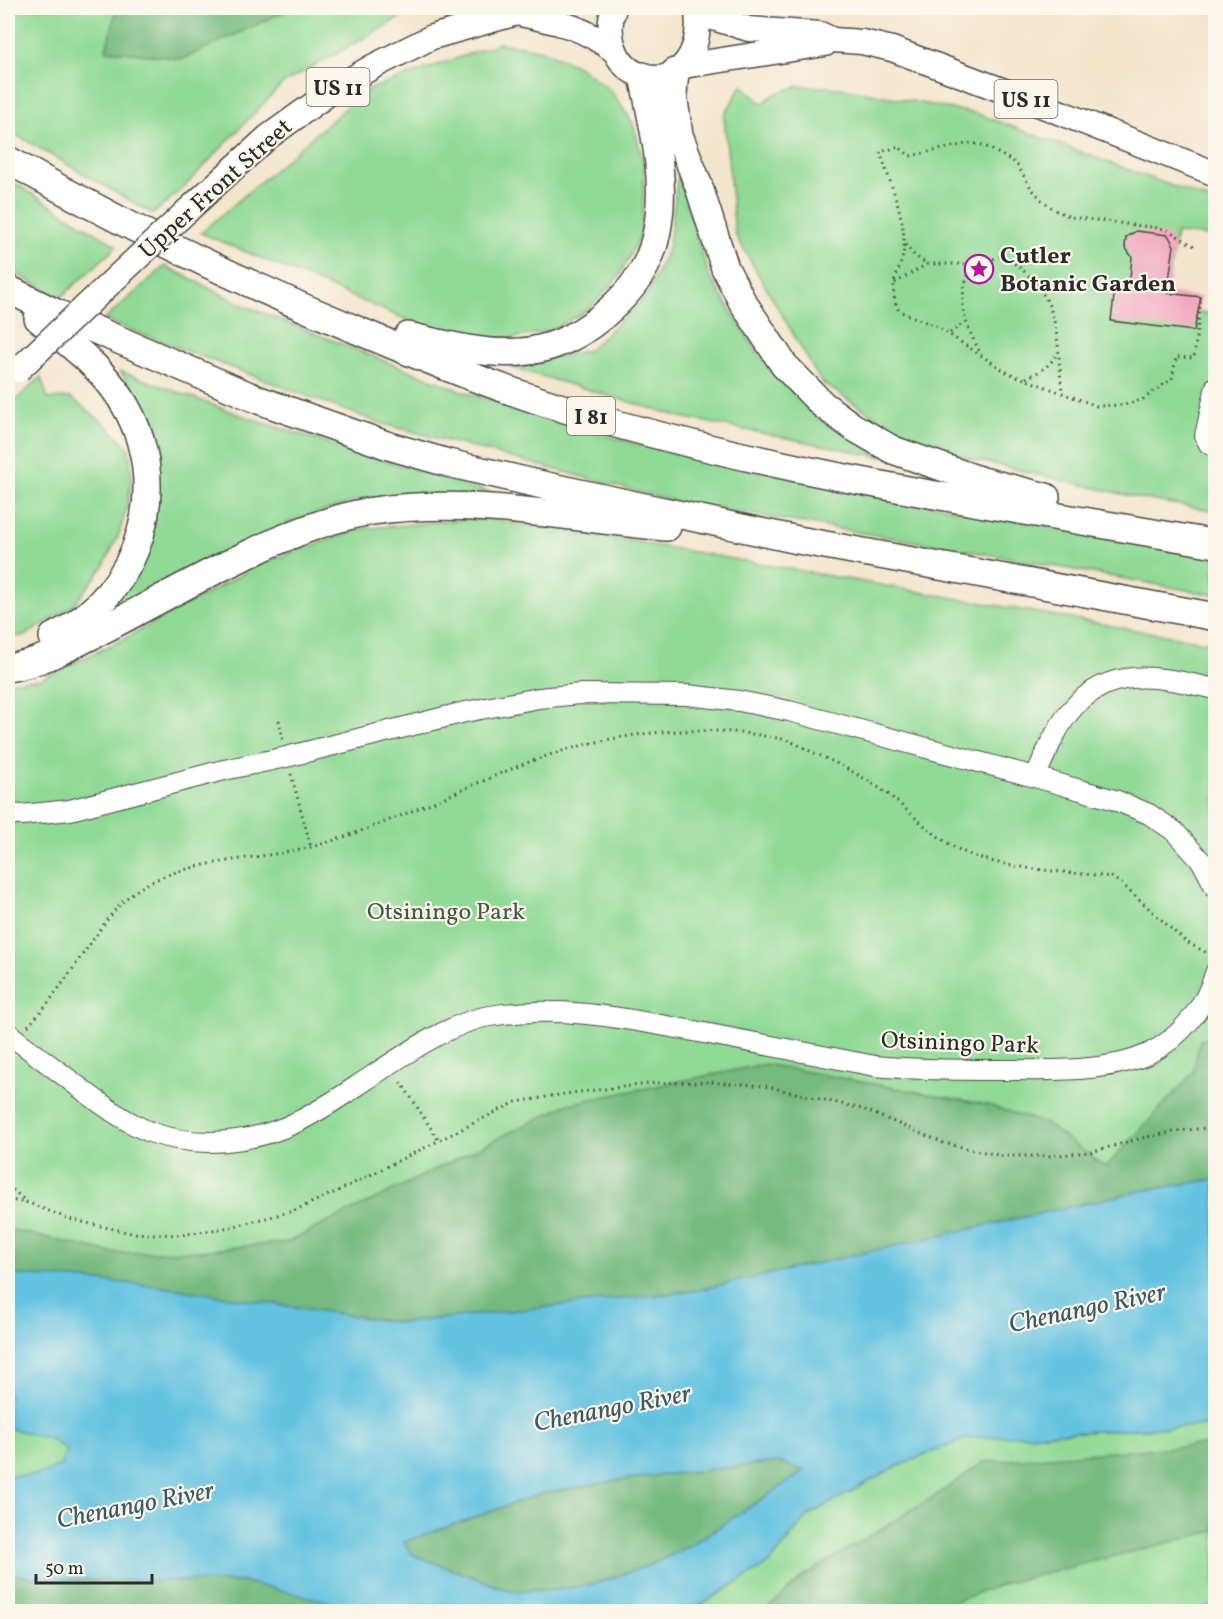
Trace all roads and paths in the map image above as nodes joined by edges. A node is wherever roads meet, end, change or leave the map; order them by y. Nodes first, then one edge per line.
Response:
1 (614, 8) edge
2 (521, 10) edge
3 (697, 10) edge
4 (833, 40) junction
5 (615, 51) junction
6 (679, 69) junction
7 (643, 76) junction
8 (8, 160) edge
9 (1215, 174) edge
10 (905, 245) junction
11 (1194, 246) dead end
12 (927, 264) junction
13 (973, 264) junction
14 (893, 284) junction
15 (8, 291) edge
16 (1201, 297) dead end
17 (312, 312) junction
18 (965, 322) junction
19 (950, 333) junction
20 (1058, 351) junction
21 (982, 355) junction
22 (13, 375) edge
23 (1025, 379) junction
24 (1215, 387) edge
25 (1062, 392) junction
26 (1210, 442) edge
27 (798, 540) junction
28 (1215, 543) edge
29 (1215, 617) edge
30 (8, 651) edge
31 (8, 668) edge
32 (1215, 689) edge
33 (286, 757) junction
34 (1035, 777) junction
35 (8, 814) edge
36 (311, 847) junction
37 (1215, 889) edge
38 (1215, 957) edge
39 (1215, 971) edge
40 (12, 1036) edge
41 (401, 1082) dead end
42 (1215, 1127) edge
43 (439, 1141) junction
44 (8, 1186) edge
45 (8, 1200) edge
46 (29, 1203) junction

1 - 5 main road
2 - 5 main road, Upper Front Street / US 11
2 - 22 main road, Upper Front Street / US 11, bridge
3 - 4 main road, US 11
3 - 6 main road
4 - 6 main road, US 11
4 - 9 main road, US 11
5 - 7 main road, Upper Front Street / US 11
6 - 7 main road, US 11
6 - 28 highway
7 - 17 highway
8 - 17 highway, I 81
10 - 11 path
10 - 12 path
10 - 14 path
12 - 13 path
12 - 14 path
13 - 18 path
13 - 20 path
14 - 19 path
15 - 27 highway
15 - 30 highway
16 - 25 path
17 - 28 highway, I 81
18 - 19 path
18 - 21 path
19 - 21 path
20 - 23 path
20 - 25 path
21 - 23 path
23 - 25 path
24 - 26 lane
27 - 29 highway
27 - 31 highway
32 - 34 lane
33 - 34 lane
33 - 35 lane
33 - 36 path
34 - 37 lane
36 - 38 path
36 - 40 path
39 - 40 lane, Otsiningo Park
41 - 43 path
42 - 43 path
43 - 46 path
44 - 46 path
45 - 46 path

